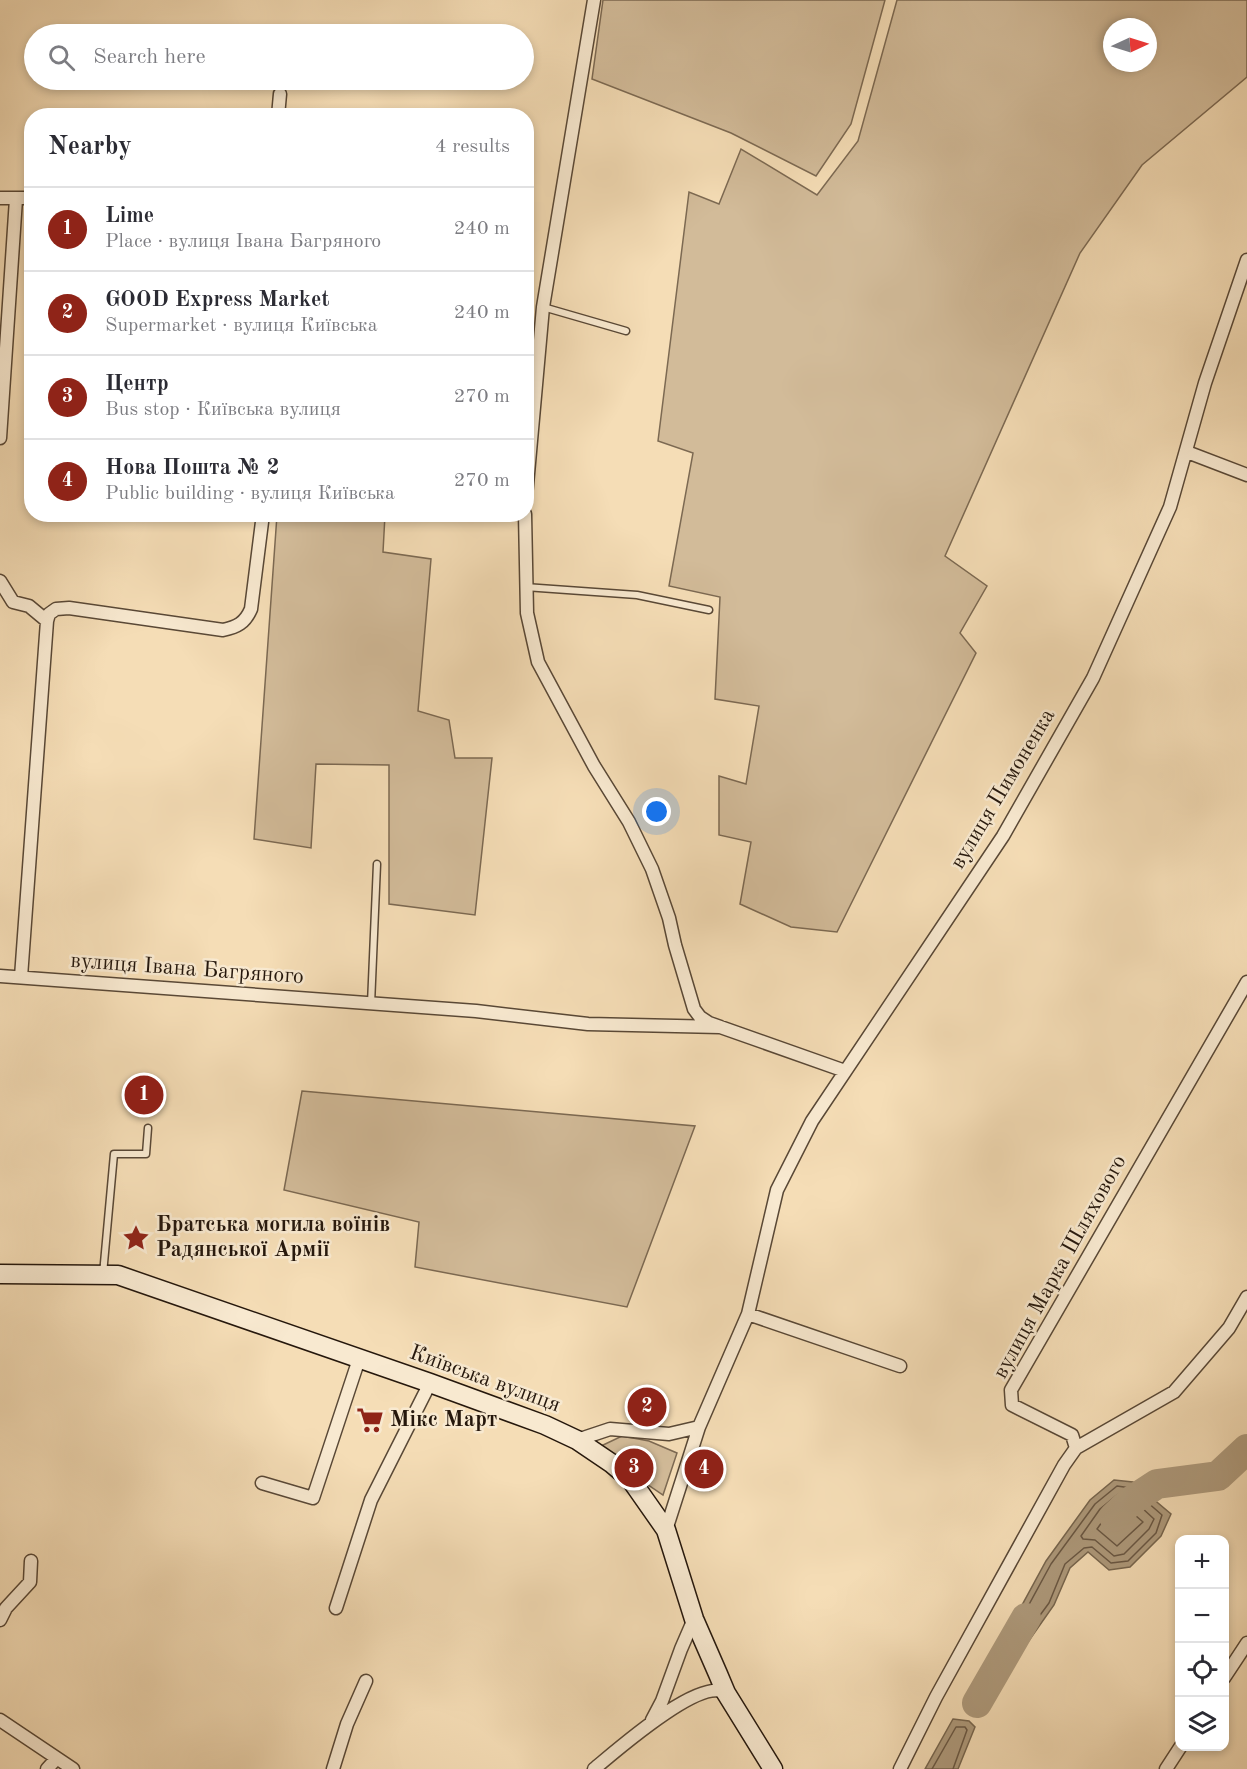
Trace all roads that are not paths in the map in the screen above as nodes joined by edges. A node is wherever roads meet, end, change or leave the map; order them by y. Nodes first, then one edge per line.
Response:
1 (594, 0) edge
2 (280, 94) dead end
3 (279, 108) edge
4 (0, 198) edge
5 (24, 198) edge
6 (16, 199) junction
7 (1247, 260) edge
8 (543, 307) junction
9 (626, 331) dead end
10 (534, 407) edge
11 (0, 438) edge
12 (1187, 452) junction
13 (1247, 475) edge
14 (262, 522) edge
15 (525, 522) edge
16 (0, 581) edge
17 (525, 587) junction
18 (6, 601) edge
19 (708, 610) dead end
20 (47, 621) junction
21 (377, 864) dead end
22 (0, 976) edge
23 (21, 977) junction
24 (1247, 982) edge
25 (689, 996) junction
26 (371, 1005) junction
27 (681, 1025) junction
28 (720, 1027) junction
29 (845, 1071) junction
30 (148, 1128) dead end
31 (0, 1274) edge
32 (103, 1275) junction
33 (1247, 1297) edge
34 (748, 1314) junction
35 (359, 1359) junction
36 (900, 1366) dead end
37 (430, 1383) junction
38 (699, 1427) junction
39 (577, 1440) junction
40 (1076, 1448) junction
41 (261, 1483) dead end
42 (666, 1530) junction
43 (31, 1561) dead end
44 (336, 1608) dead end
45 (694, 1619) junction
46 (0, 1620) edge
47 (1247, 1643) edge
48 (1229, 1670) edge
49 (366, 1681) dead end
50 (719, 1685) junction
51 (0, 1720) edge
52 (650, 1724) junction
53 (1177, 1751) edge
54 (56, 1759) junction
55 (47, 1769) edge
56 (73, 1769) edge
57 (333, 1769) edge
58 (594, 1769) edge
59 (773, 1769) edge
60 (900, 1769) edge
61 (1166, 1769) edge

1 - 8 street
2 - 3 street
4 - 6 street
5 - 6 street
6 - 11 street
7 - 12 street, вулиця Пимоненка
8 - 9 lane
8 - 10 street
12 - 13 street
12 - 29 street, вулиця Пимоненка
14 - 20 street
15 - 17 street
16 - 18 street
17 - 19 lane
17 - 25 street
18 - 20 street
20 - 23 street
21 - 26 lane
22 - 23 street, вулиця Івана Багряного
23 - 26 street, вулиця Івана Багряного
24 - 40 street, вулиця Марка Шляхового
25 - 27 street
25 - 28 street
26 - 27 street, вулиця Івана Багряного
27 - 28 street, вулиця Івана Багряного
28 - 29 street
29 - 34 street, вулиця Пимоненка
30 - 32 lane
31 - 32 street, Київська вулиця
32 - 35 street, Київська вулиця
33 - 40 street
34 - 36 street
34 - 38 street, вулиця Пимоненка
35 - 37 street, Київська вулиця
35 - 41 street
37 - 39 street, Київська вулиця
37 - 44 street
38 - 39 street
38 - 42 street, вулиця Пимоненка
39 - 42 street, Київська вулиця
40 - 60 street
42 - 45 street, Київська вулиця
43 - 46 street
45 - 50 street, Київська вулиця
45 - 52 street
47 - 48 street
49 - 57 street
50 - 52 street
50 - 59 street, Київська вулиця
51 - 54 street
52 - 58 street
53 - 61 street
54 - 55 street
54 - 56 street

